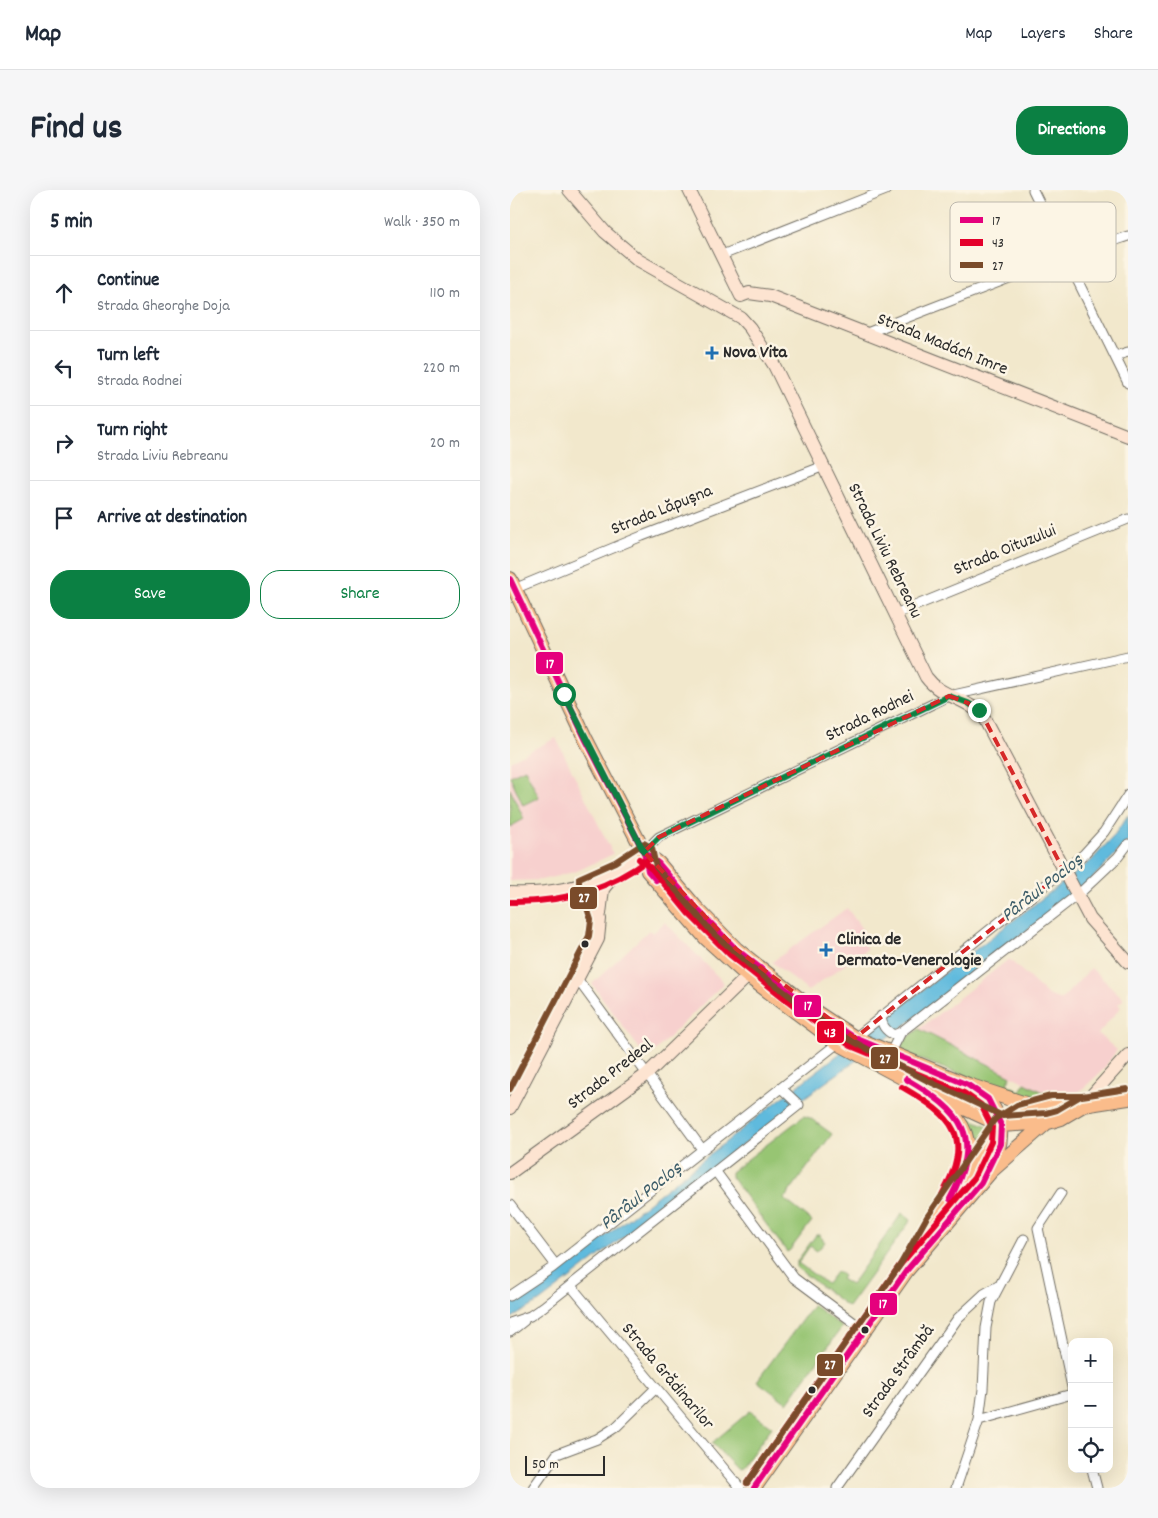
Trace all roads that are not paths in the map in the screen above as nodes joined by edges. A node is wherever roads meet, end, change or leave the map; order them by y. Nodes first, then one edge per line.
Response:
1 (569, 190) edge
2 (689, 190) edge
3 (886, 190) edge
4 (1033, 190) edge
5 (1039, 202) edge
6 (1128, 236) edge
7 (1116, 240) edge
8 (722, 255) junction
9 (999, 282) edge
10 (1079, 282) edge
11 (741, 296) junction
12 (733, 312) junction
13 (867, 333) junction
14 (1128, 352) edge
15 (1115, 356) junction
16 (1128, 383) edge
17 (1128, 436) edge
18 (824, 466) junction
19 (1128, 519) edge
20 (511, 583) edge
21 (894, 614) junction
22 (1128, 656) edge
23 (949, 696) junction
24 (1128, 795) edge
25 (1128, 844) edge
26 (644, 852) junction
27 (619, 870) junction
28 (1066, 874) junction
29 (588, 882) junction
30 (510, 893) edge
31 (1077, 894) junction
32 (600, 919) junction
33 (1128, 962) edge
34 (748, 976) junction
35 (578, 980) junction
36 (881, 1016) junction
37 (901, 1032) junction
38 (855, 1038) junction
39 (838, 1043) junction
40 (890, 1054) junction
41 (1128, 1055) edge
42 (647, 1074) junction
43 (968, 1085) junction
44 (781, 1088) junction
45 (924, 1089) junction
46 (1128, 1098) edge
47 (1083, 1105) junction
48 (510, 1108) edge
49 (1038, 1108) junction
50 (1048, 1122) junction
51 (1001, 1125) junction
52 (702, 1148) junction
53 (510, 1172) edge
54 (716, 1172) junction
55 (961, 1182) junction
56 (980, 1183) junction
57 (1061, 1193) dead end
58 (510, 1205) edge
59 (1024, 1239) dead end
60 (555, 1264) junction
61 (907, 1270) junction
62 (570, 1286) junction
63 (998, 1286) junction
64 (510, 1296) edge
65 (530, 1316) junction
66 (510, 1323) edge
67 (864, 1330) junction
68 (510, 1332) edge
69 (1071, 1383) edge
70 (655, 1389) junction
71 (1068, 1395) edge
72 (979, 1420) junction
73 (1093, 1473) edge
74 (534, 1488) edge
75 (740, 1488) edge
76 (754, 1488) edge
77 (837, 1488) edge
78 (956, 1488) edge
79 (1097, 1488) edge

1 - 12 street, Strada Liviu Rebreanu
2 - 8 street
3 - 8 street
4 - 5 street
6 - 7 street
8 - 11 street
9 - 13 street
10 - 15 street
11 - 12 street
11 - 13 street, Strada Madách Imre
12 - 18 street, Strada Liviu Rebreanu
13 - 17 street, Strada Madách Imre
14 - 15 street
15 - 16 street
18 - 20 street, Strada Lăpușna
18 - 21 street, Strada Liviu Rebreanu
19 - 21 street, Strada Oituzului
20 - 26 main road
21 - 23 street, Strada Liviu Rebreanu
22 - 23 street, Strada Rodnei
23 - 26 street, Strada Rodnei
23 - 28 street, Strada Liviu Rebreanu
24 - 28 street
25 - 31 street
26 - 27 street
26 - 34 main road
26 - 38 main road
27 - 29 street
27 - 32 street
28 - 31 street, Strada Liviu Rebreanu
28 - 36 street
29 - 30 street
29 - 32 street
31 - 33 street, Strada Liviu Rebreanu
31 - 37 street
32 - 35 street
34 - 39 main road
34 - 42 street, Strada Predeal
35 - 42 street
35 - 48 street
36 - 37 street
36 - 38 street
37 - 40 street
38 - 40 main road
39 - 44 street
39 - 45 main road
40 - 43 main road
41 - 47 street
42 - 52 street
42 - 53 street, Strada Predeal
43 - 49 main road
43 - 51 main road
44 - 52 street
44 - 54 street
45 - 51 main road
45 - 55 main road
46 - 47 main road
47 - 49 main road
47 - 50 main road
49 - 51 main road
50 - 51 main road
50 - 56 main road
51 - 55 main road
51 - 56 main road
52 - 60 street
54 - 62 street
54 - 67 street
55 - 61 main road
56 - 61 main road
57 - 69 street
58 - 60 street
59 - 63 street, Strada Strâmbă
60 - 64 street
61 - 67 main road
62 - 65 street
62 - 70 street, Strada Grădinarilor
63 - 72 street, Strada Strâmbă
63 - 77 street, Strada Strâmbă
65 - 66 street
65 - 68 street
67 - 76 main road
70 - 74 street
70 - 75 street, Strada Grădinarilor
71 - 72 street
72 - 78 street, Strada Strâmbă
73 - 79 street

